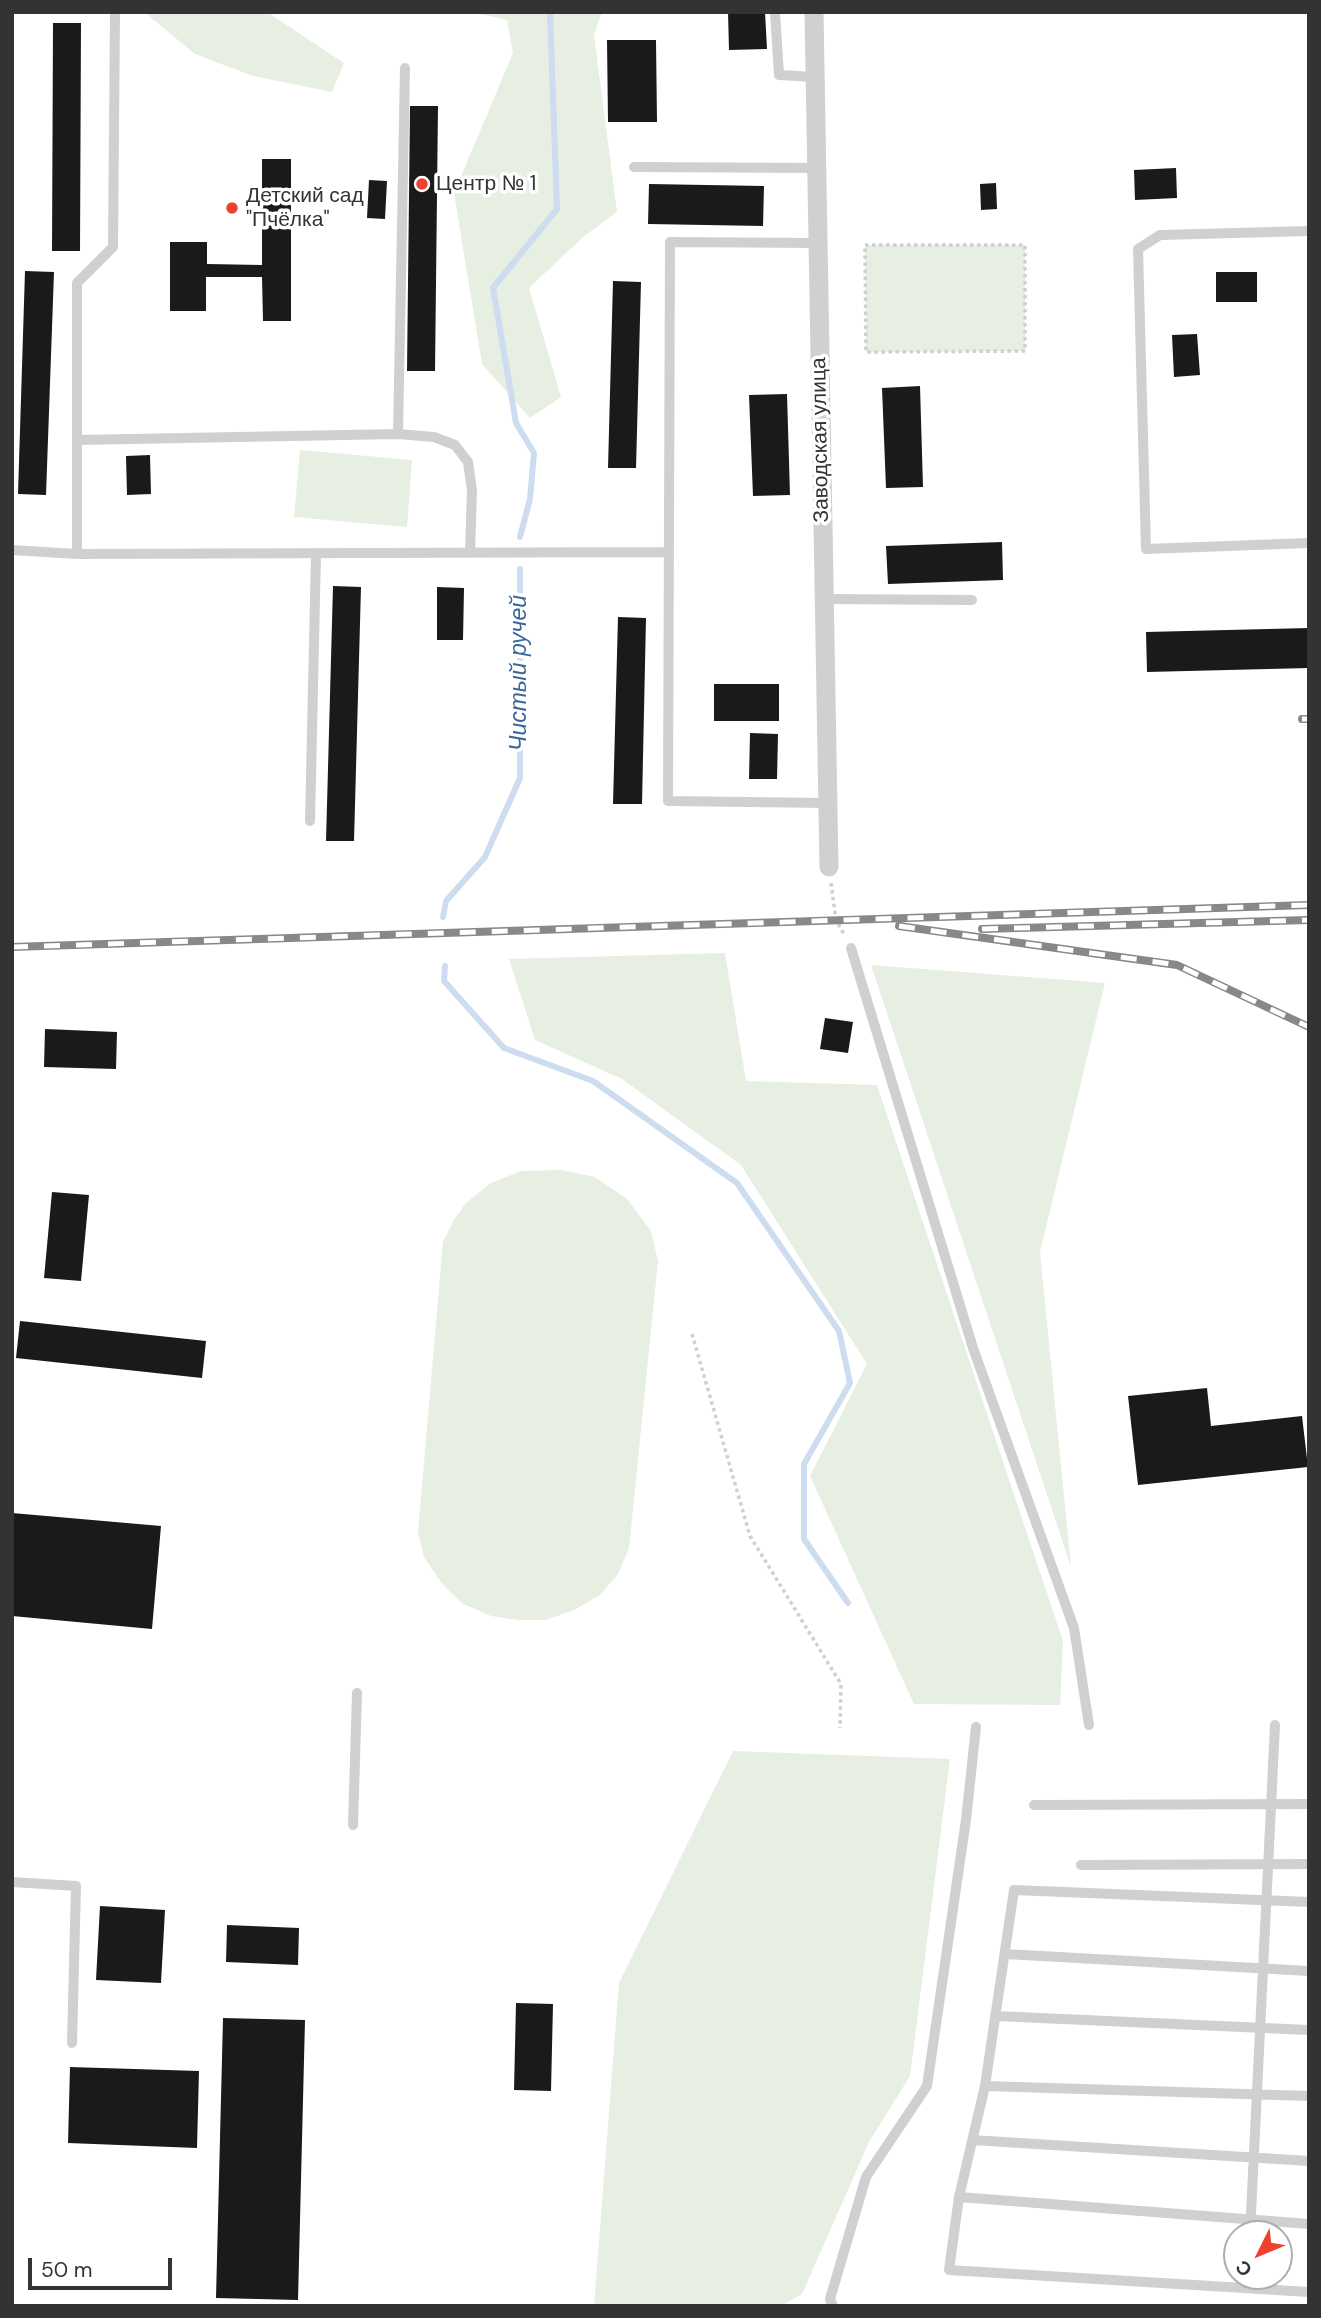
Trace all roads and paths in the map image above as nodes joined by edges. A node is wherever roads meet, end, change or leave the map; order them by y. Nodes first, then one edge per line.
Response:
1 (115, 12) edge
2 (775, 12) edge
3 (814, 12) edge
4 (405, 68) dead end
5 (814, 77) junction
6 (634, 167) dead end
7 (816, 168) junction
8 (1309, 231) edge
9 (817, 243) junction
10 (865, 245) joint
11 (398, 434) junction
12 (77, 440) junction
13 (1309, 543) edge
14 (12, 550) edge
15 (668, 552) junction
16 (470, 553) junction
17 (77, 554) junction
18 (316, 554) junction
19 (824, 599) junction
20 (972, 600) dead end
21 (827, 803) junction
22 (310, 821) dead end
23 (829, 867) joint
24 (852, 948) joint
25 (692, 1334) dead end
26 (357, 1693) dead end
27 (1089, 1725) dead end
28 (1276, 1725) dead end
29 (976, 1727) dead end
30 (840, 1728) dead end
31 (1034, 1804) dead end
32 (1271, 1804) junction
33 (1309, 1804) edge
34 (353, 1825) dead end
35 (1268, 1863) junction
36 (1309, 1864) edge
37 (1081, 1865) dead end
38 (12, 1882) edge
39 (1266, 1900) junction
40 (1309, 1902) edge
41 (1005, 1954) junction
42 (1263, 1970) junction
43 (1309, 1971) edge
44 (995, 2016) junction
45 (1260, 2028) junction
46 (1309, 2030) edge
47 (72, 2043) dead end
48 (985, 2086) junction
49 (1257, 2094) junction
50 (1309, 2096) edge
51 (972, 2140) junction
52 (1254, 2158) junction
53 (1309, 2161) edge
54 (959, 2197) junction
55 (1251, 2220) joint
56 (1223, 2287) edge
57 (1268, 2290) edge
58 (1309, 2292) edge
59 (833, 2306) edge

1 - 12 lane
2 - 5 lane
3 - 5 street, Заводская улица
4 - 11 lane
5 - 7 street, Заводская улица
6 - 7 lane
7 - 9 street, Заводская улица
8 - 13 lane
9 - 15 lane
9 - 19 street, Заводская улица
10 - 10 path
11 - 12 lane
11 - 16 lane
12 - 17 lane
14 - 17 lane
15 - 16 lane
15 - 21 lane
16 - 18 lane
17 - 18 lane
18 - 22 lane
19 - 20 lane
19 - 21 street, Заводская улица
21 - 23 street, Заводская улица
23 - 24 path
24 - 27 lane
25 - 30 path
26 - 34 lane
28 - 32 lane
29 - 59 lane
31 - 32 lane
32 - 33 lane
32 - 35 lane
35 - 36 lane
35 - 37 lane
35 - 39 lane
38 - 47 lane
39 - 40 lane
39 - 41 lane
39 - 42 lane
41 - 42 lane
41 - 44 lane
42 - 43 lane
42 - 45 lane
44 - 45 lane
44 - 48 lane
45 - 46 lane
45 - 49 lane
48 - 49 lane
48 - 51 lane
49 - 50 lane
49 - 52 lane
51 - 52 lane
51 - 54 lane
52 - 53 lane
52 - 55 lane
54 - 55 lane
54 - 56 lane
57 - 58 lane

